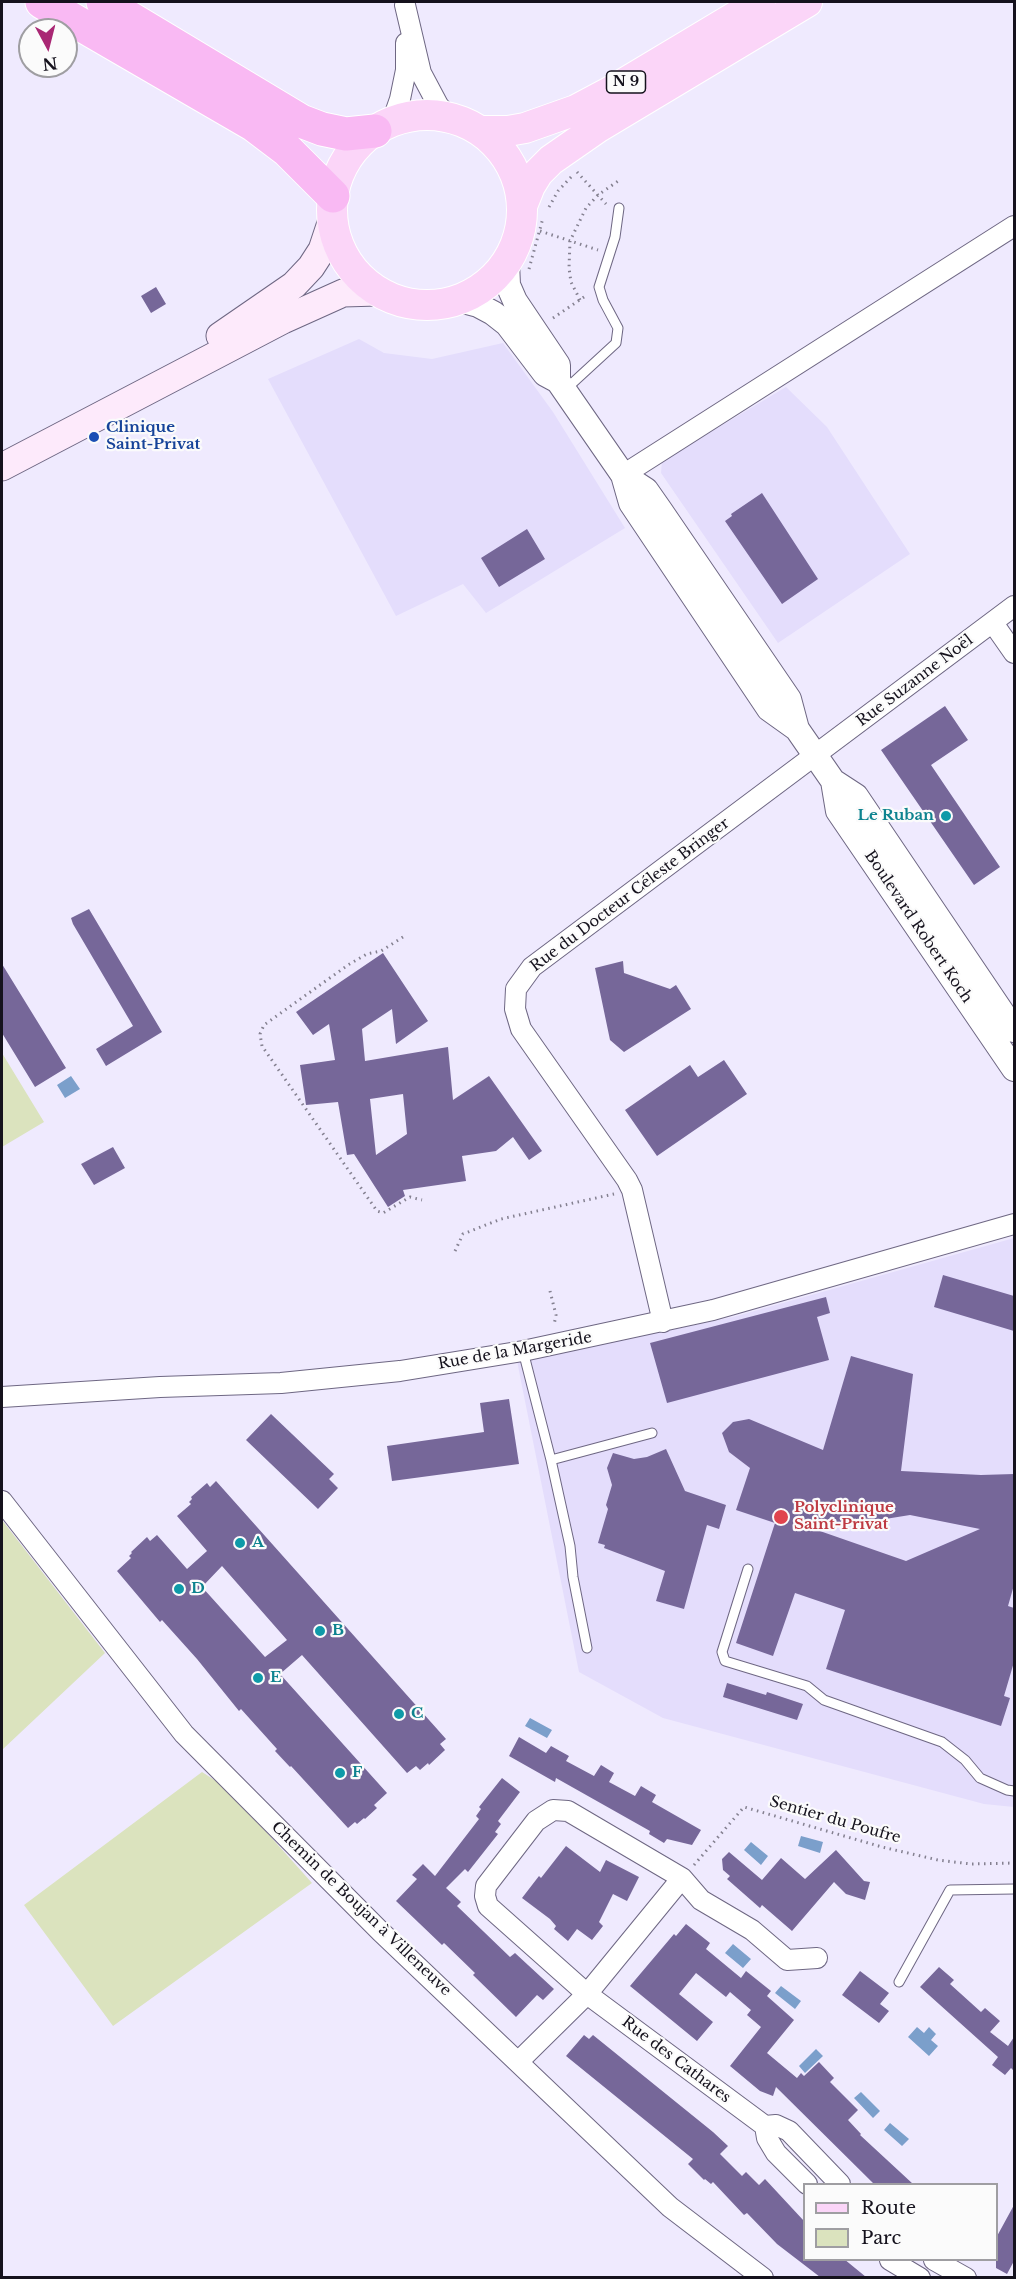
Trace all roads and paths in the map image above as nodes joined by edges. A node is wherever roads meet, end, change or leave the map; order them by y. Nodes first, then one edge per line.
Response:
1 (42, 2) edge
2 (103, 2) edge
3 (760, 2) edge
4 (807, 2) edge
5 (405, 3) edge
6 (449, 118) junction
7 (384, 126) junction
8 (480, 131) junction
9 (621, 179) dead end
10 (598, 195) junction
11 (332, 208) junction
12 (619, 208) joint
13 (538, 210) junction
14 (1014, 226) edge
15 (540, 231) junction
16 (570, 241) junction
17 (610, 253) junction
18 (517, 269) junction
19 (599, 287) junction
20 (378, 292) junction
21 (459, 300) junction
22 (580, 300) junction
23 (546, 311) dead end
24 (561, 385) junction
25 (2, 452) edge
26 (2, 467) edge
27 (623, 475) junction
28 (1014, 606) edge
29 (993, 623) junction
30 (1014, 653) edge
31 (815, 756) junction
32 (833, 781) junction
33 (403, 937) dead end
34 (1014, 1030) edge
35 (1014, 1069) edge
36 (422, 1200) dead end
37 (635, 1202) junction
38 (1014, 1224) edge
39 (454, 1251) dead end
40 (550, 1291) dead end
41 (663, 1322) junction
42 (551, 1345) junction
43 (523, 1351) junction
44 (2, 1397) edge
45 (652, 1433) dead end
46 (551, 1460) junction
47 (2, 1501) edge
48 (748, 1569) dead end
49 (587, 1648) dead end
50 (1014, 1791) edge
51 (1014, 1863) edge
52 (682, 1878) junction
53 (1014, 1889) edge
54 (817, 1958) dead end
55 (899, 1982) dead end
56 (587, 1994) junction
57 (519, 2061) junction
58 (765, 2126) junction
59 (806, 2183) edge
60 (839, 2183) edge
61 (893, 2261) edge
62 (938, 2261) edge
63 (762, 2277) edge
64 (920, 2277) edge
65 (966, 2277) edge

1 - 11 highway
2 - 7 highway
3 - 8 main road, N 9
4 - 13 main road, N 9
5 - 6 street
5 - 7 street
6 - 7 main road
6 - 8 main road
7 - 11 main road
8 - 13 main road
9 - 10 path
10 - 12 path
10 - 13 path
10 - 16 path
11 - 20 main road
11 - 25 main road
12 - 17 lane
13 - 15 path
13 - 18 main road
14 - 27 street
15 - 16 path
15 - 18 path
16 - 17 path
16 - 22 path
17 - 19 lane
18 - 21 main road
18 - 24 street, Boulevard Robert Koch
19 - 22 path
19 - 24 lane
20 - 21 main road
20 - 26 main road
21 - 24 street, Boulevard Robert Koch
22 - 23 path
24 - 27 street, Boulevard Robert Koch
27 - 31 street, Boulevard Robert Koch
28 - 29 street, Rue Suzanne Noël
29 - 30 street
29 - 31 street, Rue Suzanne Noël
31 - 32 street, Boulevard Robert Koch
31 - 37 street, Rue du Docteur Céleste Bringer
32 - 34 street, Boulevard Robert Koch
32 - 35 street, Boulevard Robert Koch
33 - 36 path
37 - 39 path
37 - 41 street, Rue du Docteur Céleste Bringer
38 - 41 street, Rue de la Margeride
40 - 42 path
41 - 42 street, Rue de la Margeride
42 - 43 street, Rue de la Margeride
43 - 44 street, Rue de la Margeride
43 - 46 lane
45 - 46 lane
46 - 49 lane
47 - 57 street, Chemin de Boujan à Villeneuve
48 - 50 lane
51 - 52 path, Sentier du Poufre
52 - 54 street, Rue des Cathares
52 - 56 street
52 - 56 street, Rue des Cathares
53 - 55 lane
56 - 57 street
56 - 58 street, Rue des Cathares
57 - 63 street, Chemin de Boujan à Villeneuve
58 - 59 street
58 - 60 street, Rue des Cathares
61 - 64 street
62 - 65 street

